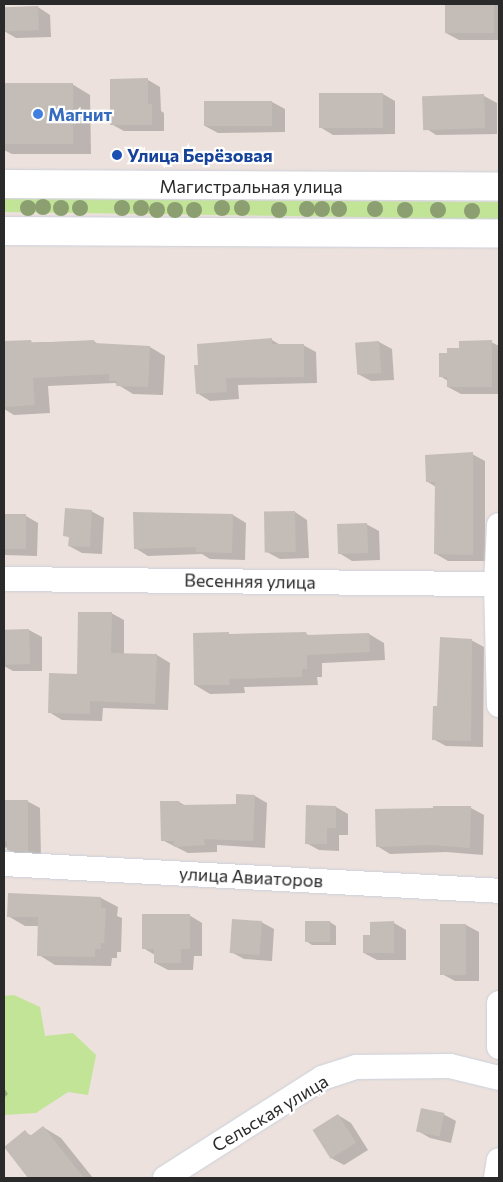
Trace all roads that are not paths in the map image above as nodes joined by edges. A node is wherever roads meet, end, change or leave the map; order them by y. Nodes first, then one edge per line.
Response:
1 (4, 184) edge
2 (499, 187) edge
3 (4, 231) edge
4 (499, 234) edge
5 (499, 525) edge
6 (4, 579) edge
7 (498, 584) edge
8 (499, 704) edge
9 (4, 864) edge
10 (499, 890) edge
11 (499, 1003) edge
12 (499, 1047) edge
13 (499, 1078) edge
14 (499, 1160) edge
15 (165, 1178) edge
16 (496, 1178) edge

1 - 2 main road, Магистральная улица
3 - 4 main road
5 - 7 street
6 - 7 street, Весенняя улица
7 - 8 street
9 - 10 street, улица Авиаторов
11 - 12 street
13 - 15 street, Сельская улица
14 - 16 street

